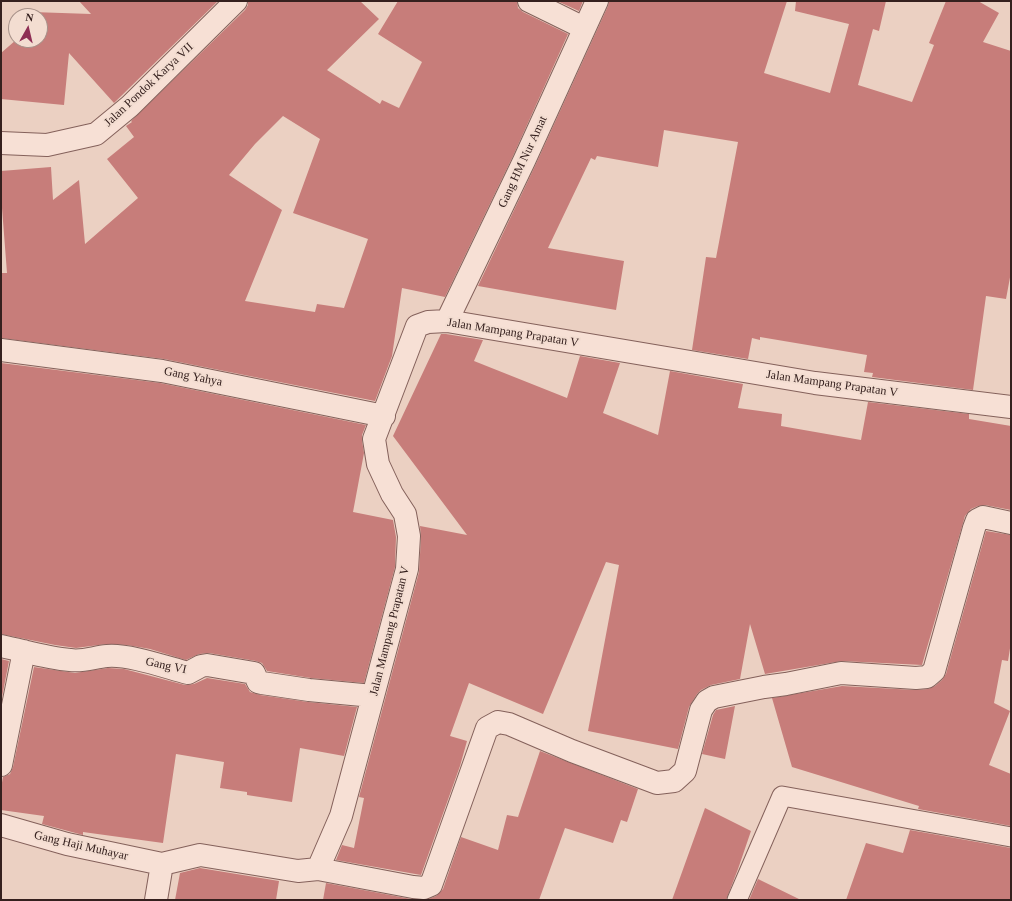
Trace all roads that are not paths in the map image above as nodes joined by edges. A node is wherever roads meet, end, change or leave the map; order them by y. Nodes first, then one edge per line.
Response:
1 (236, 1) edge
2 (529, 1) edge
3 (597, 1) edge
4 (584, 28) junction
5 (1, 143) edge
6 (447, 321) junction
7 (1, 350) edge
8 (1011, 407) edge
9 (384, 416) junction
10 (1011, 522) edge
11 (1, 646) edge
12 (24, 651) junction
13 (373, 696) junction
14 (1, 765) edge
15 (1, 825) edge
16 (1011, 838) edge
17 (162, 864) junction
18 (318, 869) junction
19 (156, 900) edge
20 (738, 900) edge

1 - 5 street, Jalan Pondok Karya VII
2 - 4 street
3 - 4 street, Gang HM Nur Amat
4 - 6 street, Gang HM Nur Amat
6 - 8 street, Jalan Mampang Prapatan V
6 - 9 street, Jalan Mampang Prapatan V
7 - 9 street, Gang Yahya
9 - 13 street, Jalan Mampang Prapatan V
10 - 18 street
11 - 12 street, Gang VI
12 - 13 street, Gang VI
12 - 14 street
13 - 18 street, Jalan Mampang Prapatan V
15 - 17 street, Gang Haji Muhayar
16 - 20 lane
17 - 18 street
17 - 19 street

